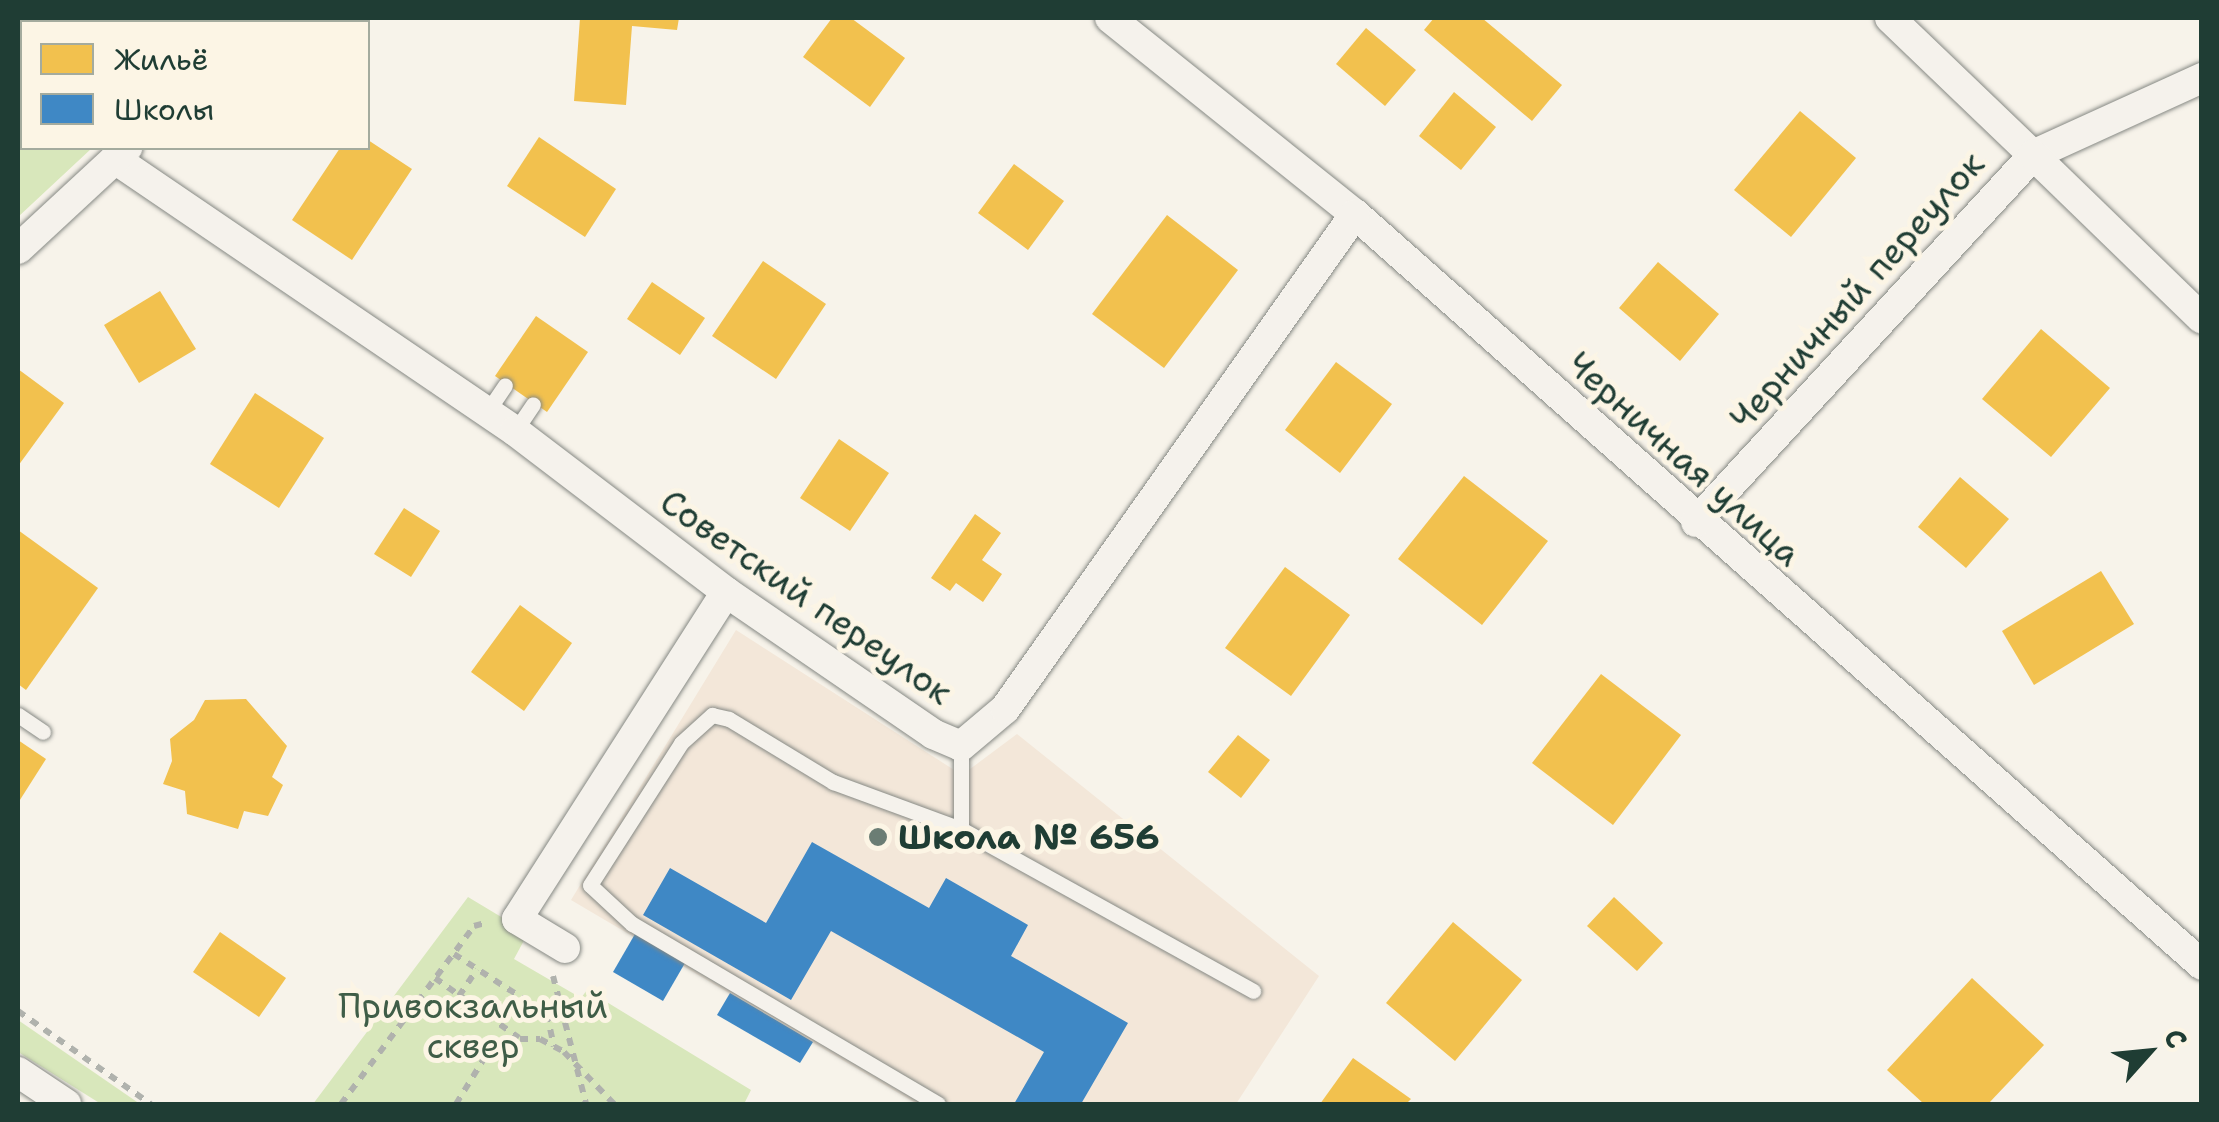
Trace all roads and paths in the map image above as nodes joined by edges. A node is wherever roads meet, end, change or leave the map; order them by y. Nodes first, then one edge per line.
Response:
1 (1110, 18) edge
2 (1890, 18) edge
3 (2202, 78) edge
4 (121, 153) edge
5 (2032, 154) junction
6 (1355, 214) junction
7 (18, 249) edge
8 (2202, 319) edge
9 (505, 386) dead end
10 (533, 404) dead end
11 (487, 412) junction
12 (515, 431) junction
13 (1696, 522) junction
14 (726, 592) junction
15 (18, 714) edge
16 (43, 732) dead end
17 (961, 746) junction
18 (961, 830) junction
19 (516, 919) junction
20 (564, 948) joint
21 (454, 954) junction
22 (2202, 965) edge
23 (477, 969) junction
24 (435, 978) junction
25 (1253, 991) dead end
26 (459, 996) junction
27 (18, 1012) edge
28 (520, 1039) junction
29 (554, 1047) junction
30 (576, 1067) junction
31 (18, 1072) edge
32 (66, 1104) edge
33 (152, 1104) edge
34 (341, 1104) edge
35 (456, 1104) edge
36 (586, 1104) edge
37 (614, 1104) edge
38 (938, 1104) edge

1 - 6 street, Черничная улица
2 - 5 street
3 - 5 street
4 - 7 street
4 - 11 street, Советский переулок
5 - 8 street
5 - 13 street, Черничный переулок
6 - 13 street, Черничная улица
6 - 17 street, Советский переулок
9 - 11 lane
10 - 12 lane
11 - 12 street, Советский переулок
12 - 14 street, Советский переулок
13 - 22 street, Черничная улица
14 - 17 street, Советский переулок
14 - 19 street
15 - 16 lane
17 - 18 lane
18 - 25 lane
18 - 38 lane
19 - 20 street
19 - 21 path
20 - 30 path
21 - 23 path
21 - 24 path
23 - 26 path
23 - 29 path
24 - 26 path
24 - 34 path
26 - 28 path
27 - 33 path
28 - 29 path
28 - 35 path
29 - 30 path
30 - 36 path
30 - 37 path
31 - 32 street

